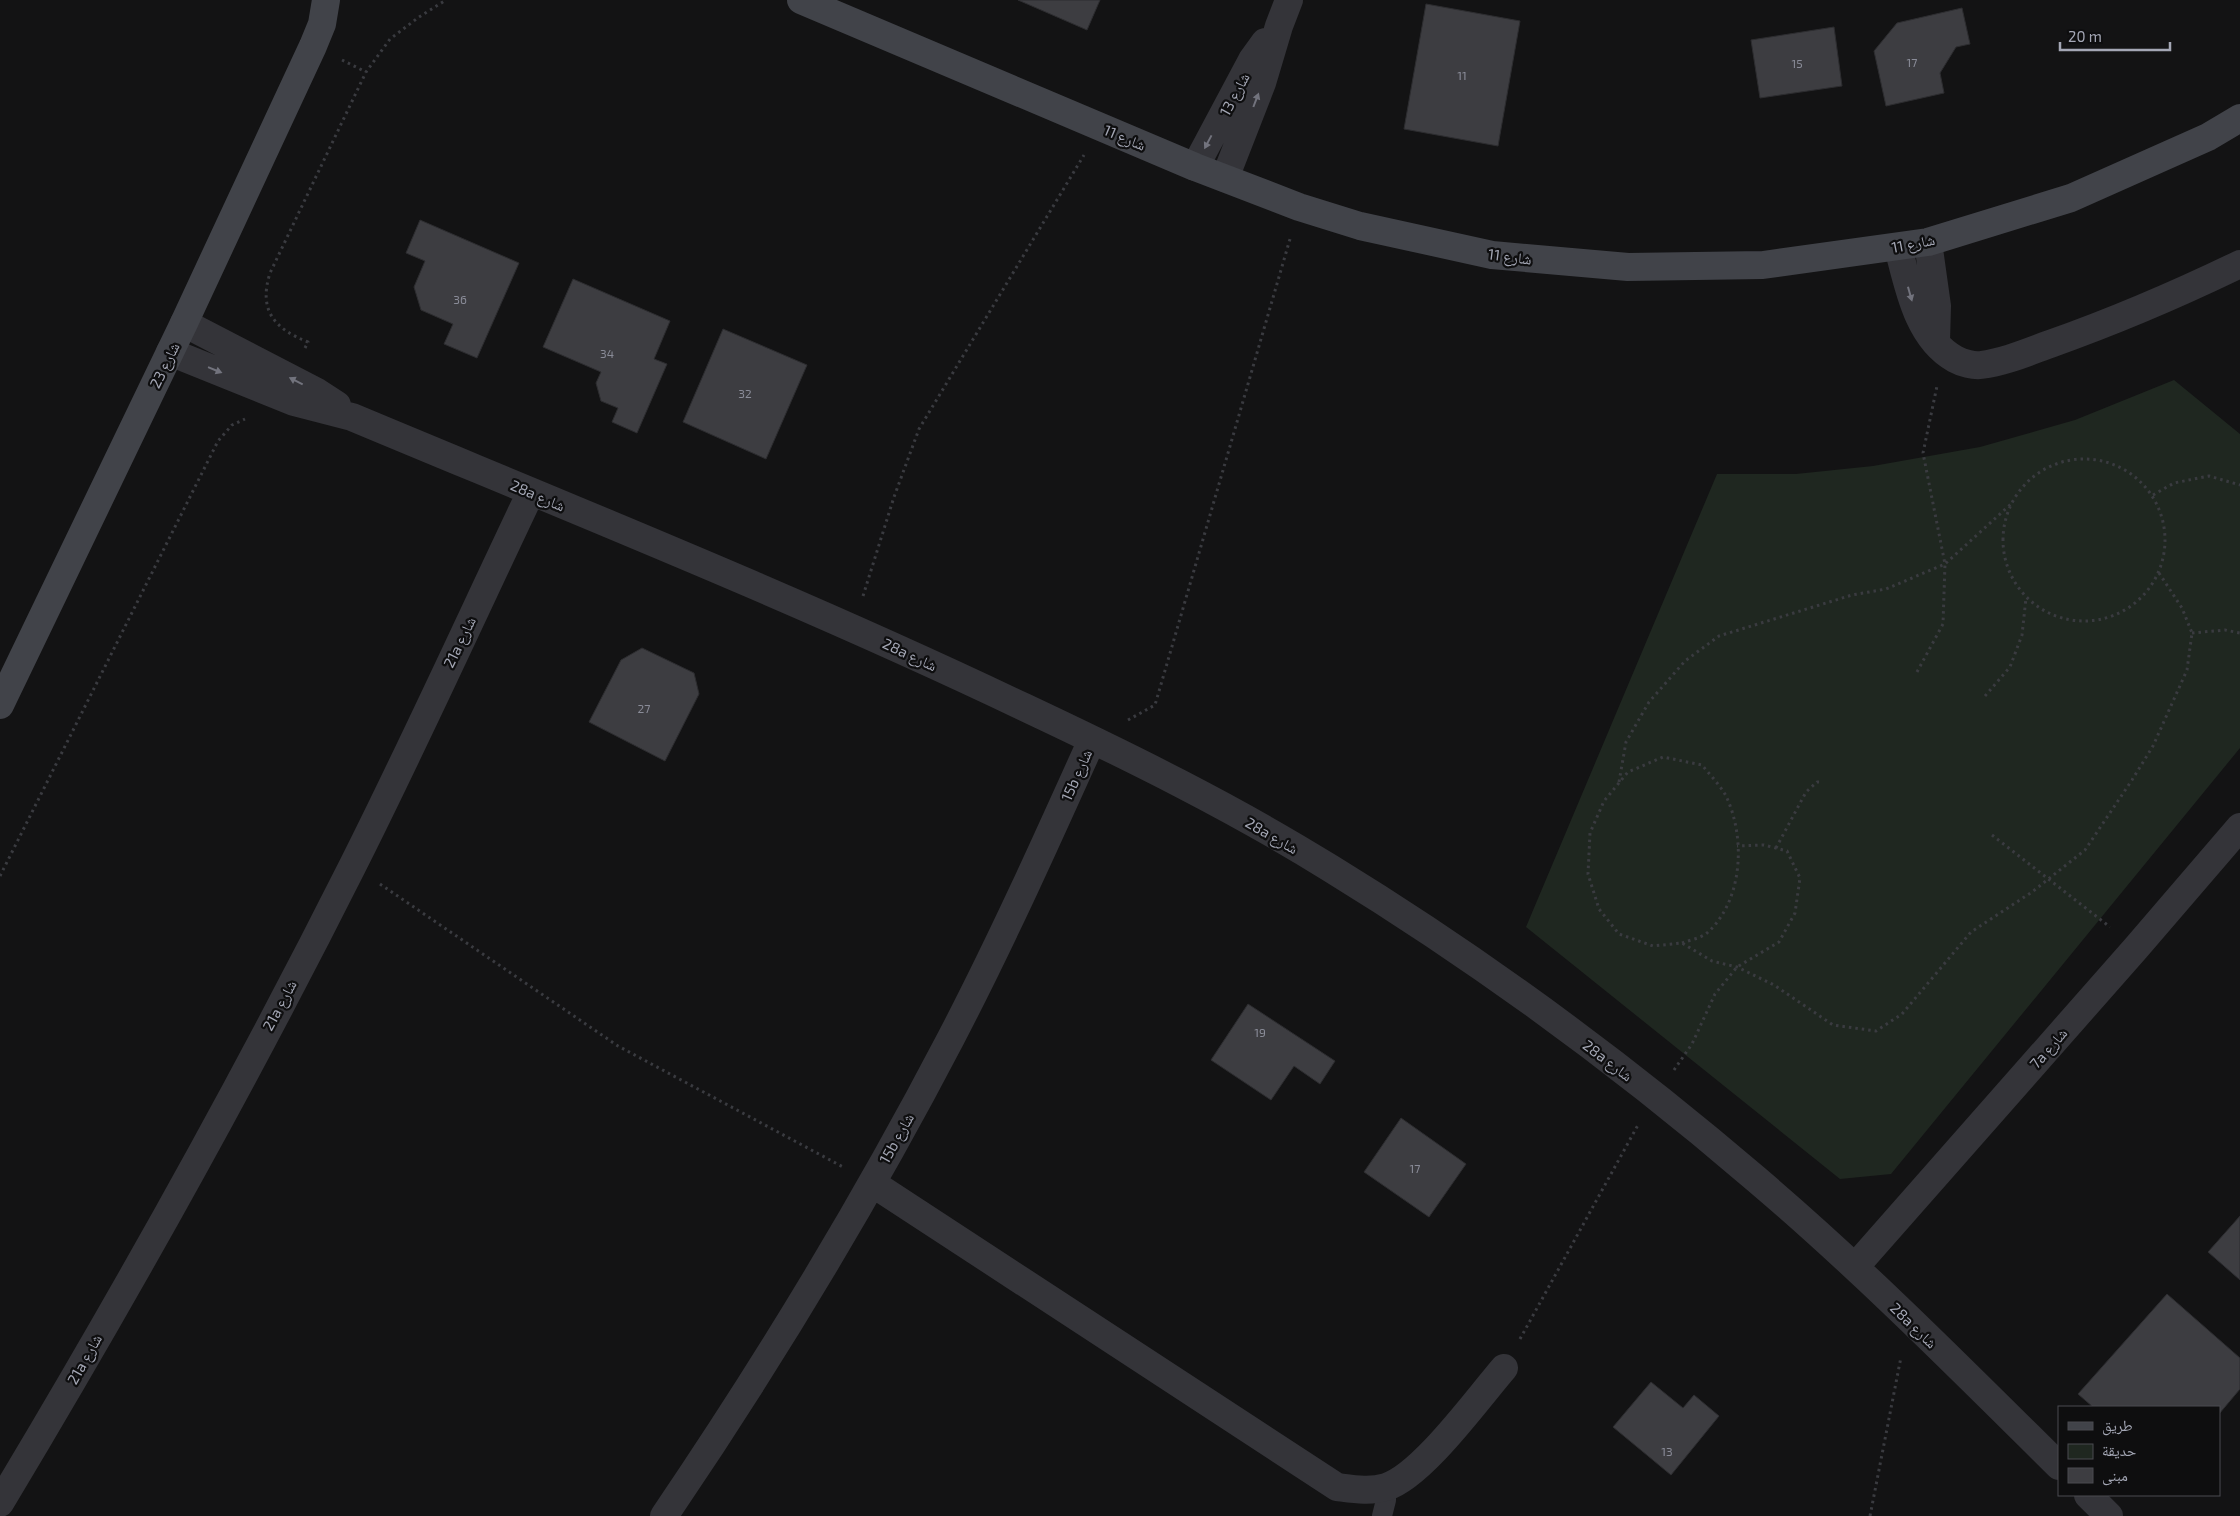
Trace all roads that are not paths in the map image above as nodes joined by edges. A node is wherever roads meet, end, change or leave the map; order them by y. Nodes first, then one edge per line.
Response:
1 (341, 0) edge
2 (801, 0) edge
3 (1289, 0) edge
4 (324, 12) edge
5 (1278, 26) junction
6 (2240, 118) edge
7 (1195, 167) junction
8 (1225, 178) junction
9 (1928, 242) junction
10 (1898, 247) junction
11 (2240, 264) edge
12 (184, 323) junction
13 (1940, 346) junction
14 (170, 352) junction
15 (287, 388) junction
16 (531, 492) junction
17 (0, 705) edge
18 (1092, 740) junction
19 (2240, 827) edge
20 (872, 1183) junction
21 (1855, 1267) junction
22 (1504, 1368) dead end
23 (2058, 1465) edge
24 (1386, 1487) junction
25 (2089, 1496) edge
26 (0, 1503) edge
27 (664, 1516) edge
28 (1382, 1516) edge
29 (2109, 1516) edge

1 - 4 street, شارع 23
2 - 7 street, شارع 11
3 - 5 street, شارع 13
4 - 12 street, شارع 23
5 -> 7 street, شارع 13
8 -> 5 street, شارع 13
6 - 9 street, شارع 11
7 - 8 street, شارع 11
8 - 10 street, شارع 11
9 - 10 street, شارع 11
9 - 13 street
10 -> 13 street
11 - 13 street
12 - 14 street, شارع 23
12 - 15 street, 28a شارع
14 -> 15 street, 28a شارع
14 - 17 street, شارع 23
15 - 16 street, 28a شارع
16 - 18 street, 28a شارع
16 - 26 street, 21a شارع
18 - 20 street, 15b شارع
18 - 21 street, 28a شارع
19 - 21 street, 7a شارع
20 - 24 street
20 - 27 street, 15b شارع
21 - 23 street, 28a شارع
22 - 24 street
24 - 28 lane
25 - 29 street

